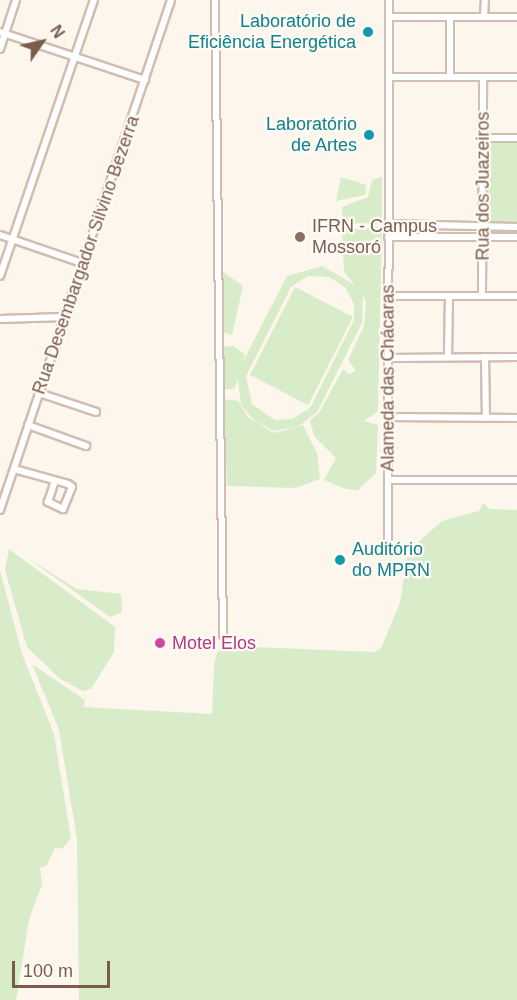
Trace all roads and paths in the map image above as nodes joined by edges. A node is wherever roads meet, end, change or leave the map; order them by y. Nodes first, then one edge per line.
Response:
1 (16, 0) edge
2 (94, 0) edge
3 (171, 0) edge
4 (215, 0) edge
5 (389, 0) edge
6 (485, 0) edge
7 (389, 17) junction
8 (450, 17) junction
9 (484, 17) junction
10 (517, 17) edge
11 (3, 33) edge
12 (0, 49) edge
13 (74, 57) junction
14 (388, 77) junction
15 (450, 77) junction
16 (483, 77) junction
17 (517, 77) edge
18 (145, 80) junction
19 (483, 138) junction
20 (517, 138) edge
21 (388, 224) junction
22 (482, 226) junction
23 (517, 227) edge
24 (0, 235) edge
25 (388, 237) junction
26 (482, 237) junction
27 (517, 237) edge
28 (12, 239) junction
29 (82, 263) junction
30 (0, 276) edge
31 (388, 296) junction
32 (448, 296) junction
33 (482, 296) junction
34 (517, 296) edge
35 (64, 317) junction
36 (0, 319) edge
37 (448, 357) junction
38 (485, 357) junction
39 (517, 357) edge
40 (389, 358) junction
41 (39, 393) junction
42 (96, 412) dead end
43 (389, 417) junction
44 (486, 418) junction
45 (517, 418) edge
46 (28, 425) junction
47 (86, 446) dead end
48 (14, 469) junction
49 (388, 480) junction
50 (517, 480) edge
51 (55, 481) junction
52 (0, 510) edge
53 (388, 541) dead end
54 (223, 635) dead end

1 - 11 street
2 - 13 street
3 - 18 street, Rua Desembargador Silvino Bezerra
4 - 54 street
5 - 7 street, Alameda das Chácaras
6 - 9 street
7 - 8 street
7 - 14 street, Alameda das Chácaras
8 - 9 street
8 - 15 street
9 - 10 street
11 - 12 street
11 - 13 street
13 - 18 street
13 - 28 street
14 - 15 street
14 - 21 street, Alameda das Chácaras
15 - 16 street
16 - 17 street
16 - 19 street, Rua dos Juazeiros
18 - 29 street, Rua Desembargador Silvino Bezerra
19 - 20 street
19 - 22 street, Rua dos Juazeiros
21 - 22 street
21 - 25 street, Alameda das Chácaras
22 - 23 street
22 - 26 street, Rua dos Juazeiros
24 - 28 street
25 - 26 street
25 - 31 street, Alameda das Chácaras
26 - 27 street
26 - 33 street, Rua dos Juazeiros
28 - 29 street
28 - 30 street
29 - 35 street, Rua Desembargador Silvino Bezerra
31 - 32 street
31 - 40 street, Alameda das Chácaras
32 - 33 street
32 - 37 street
33 - 34 street
35 - 36 street
35 - 41 street, Rua Desembargador Silvino Bezerra
37 - 38 street
37 - 40 street
38 - 39 street
38 - 44 street
40 - 43 street, Alameda das Chácaras
41 - 42 street
41 - 46 street, Rua Desembargador Silvino Bezerra
43 - 44 street
43 - 49 street, Alameda das Chácaras
44 - 45 street
46 - 47 street
46 - 48 street, Rua Desembargador Silvino Bezerra
48 - 51 street
48 - 52 street, Rua Desembargador Silvino Bezerra
49 - 50 street
49 - 53 street, Alameda das Chácaras
51 - 51 street

